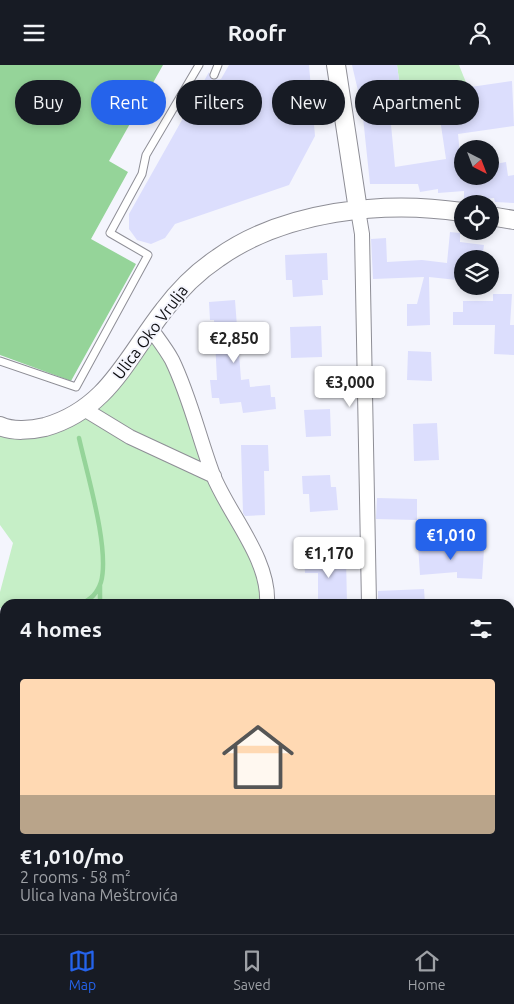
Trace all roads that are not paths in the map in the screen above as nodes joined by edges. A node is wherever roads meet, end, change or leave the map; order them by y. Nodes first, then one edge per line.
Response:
1 (199, 65) edge
2 (218, 65) edge
3 (336, 65) edge
4 (214, 75) dead end
5 (358, 211) junction
6 (454, 211) edge
7 (499, 218) edge
8 (514, 220) edge
9 (151, 329) junction
10 (0, 361) edge
11 (84, 409) junction
12 (0, 426) edge
13 (214, 476) junction
14 (266, 599) edge
15 (368, 599) edge

1 - 10 lane
2 - 4 lane
3 - 5 street
5 - 6 street, Ulica Oko Vrulja
5 - 9 street, Ulica Oko Vrulja
5 - 15 street
7 - 8 street
9 - 11 street, Ulica Oko Vrulja
9 - 13 street
11 - 12 street, Ulica Oko Vrulja
11 - 13 street
13 - 14 street

